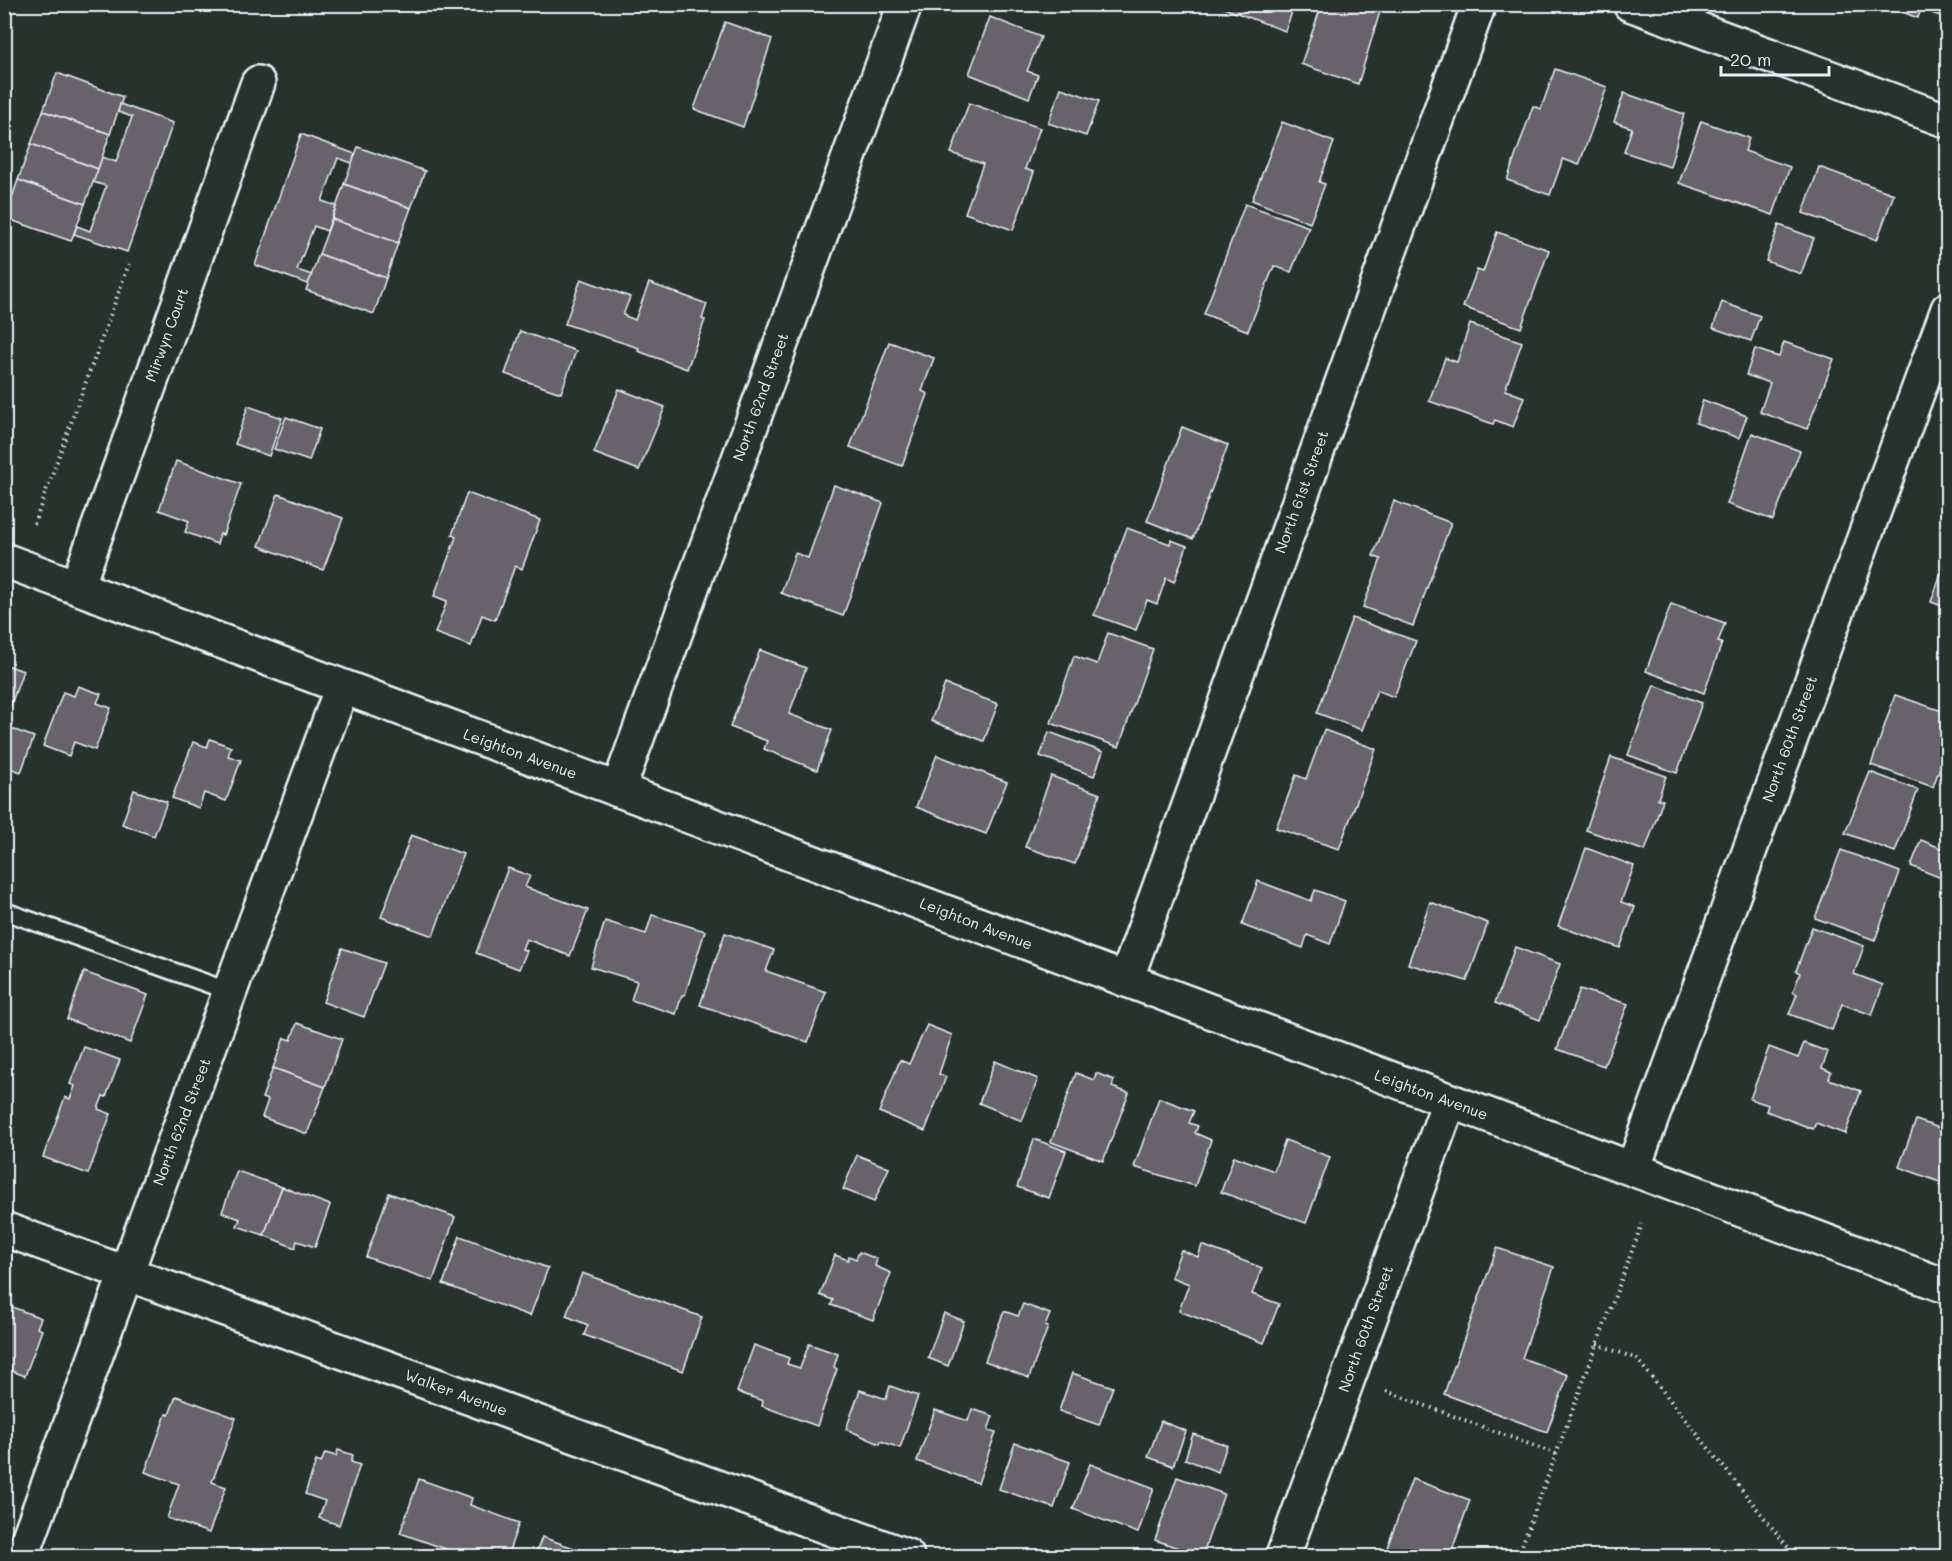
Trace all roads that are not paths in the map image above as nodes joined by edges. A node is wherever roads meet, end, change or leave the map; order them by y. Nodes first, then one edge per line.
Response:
1 (905, 4) edge
2 (1479, 4) edge
3 (1630, 4) edge
4 (258, 84) dead end
5 (1947, 121) edge
6 (1947, 309) edge
7 (4, 560) edge
8 (77, 587) junction
9 (342, 687) junction
10 (618, 790) junction
11 (4, 910) edge
12 (1126, 980) junction
13 (231, 992) junction
14 (1449, 1102) junction
15 (1634, 1169) junction
16 (4, 1229) edge
17 (125, 1273) junction
18 (1947, 1287) edge
19 (22, 1557) edge
20 (907, 1557) edge
21 (1283, 1557) edge

1 - 10 street, North 62nd Street
2 - 12 street, North 61st Street
3 - 5 street
4 - 8 street, Mirwyn Court
6 - 15 street, North 60th Street
7 - 8 street, Leighton Avenue
8 - 9 street, Leighton Avenue
9 - 10 street, Leighton Avenue
9 - 13 street, North 62nd Street
10 - 12 street, Leighton Avenue
11 - 13 lane
12 - 14 street, Leighton Avenue
13 - 17 street, North 62nd Street
14 - 15 street, Leighton Avenue
14 - 21 street, North 60th Street
15 - 18 street, Leighton Avenue
16 - 17 street, Walker Avenue
17 - 19 street, North 62nd Street
17 - 20 street, Walker Avenue

